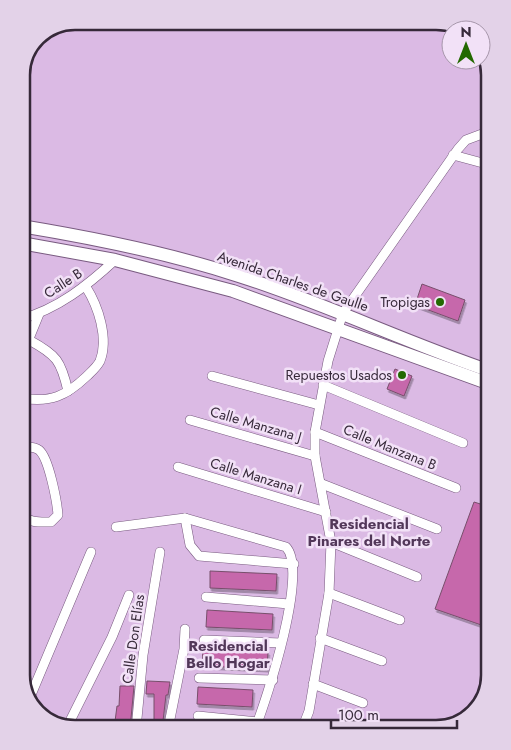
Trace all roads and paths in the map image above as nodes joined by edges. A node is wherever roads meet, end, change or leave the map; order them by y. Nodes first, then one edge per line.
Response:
1 (481, 134) edge
2 (453, 155) junction
3 (481, 163) edge
4 (30, 228) edge
5 (30, 245) edge
6 (115, 260) junction
7 (238, 276) junction
8 (86, 287) junction
9 (233, 291) junction
10 (343, 313) junction
11 (39, 314) junction
12 (30, 316) edge
13 (338, 328) junction
14 (30, 337) edge
15 (30, 341) edge
16 (481, 367) edge
17 (212, 376) dead end
18 (481, 381) edge
19 (323, 385) junction
20 (68, 391) junction
21 (30, 400) edge
22 (319, 405) junction
23 (190, 420) dead end
24 (315, 432) junction
25 (463, 443) dead end
26 (30, 449) edge
27 (316, 456) junction
28 (178, 467) dead end
29 (322, 484) junction
30 (456, 488) dead end
31 (326, 512) junction
32 (185, 518) junction
33 (30, 521) edge
34 (116, 527) dead end
35 (437, 529) dead end
36 (331, 542) junction
37 (91, 552) dead end
38 (160, 552) dead end
39 (294, 564) junction
40 (417, 577) dead end
41 (329, 593) junction
42 (129, 595) dead end
43 (206, 597) dead end
44 (290, 604) junction
45 (400, 620) dead end
46 (185, 629) dead end
47 (320, 638) junction
48 (204, 640) dead end
49 (281, 644) junction
50 (382, 662) dead end
51 (199, 678) dead end
52 (273, 680) junction
53 (313, 684) junction
54 (33, 691) edge
55 (363, 703) dead end
56 (198, 716) dead end
57 (71, 720) edge
58 (137, 720) edge
59 (170, 720) edge
60 (224, 720) edge
61 (258, 720) edge
62 (305, 720) edge

1 - 2 street
2 - 3 street
2 - 10 street
4 - 7 main road, Avenida Charles de Gaulle
5 - 6 main road
6 - 8 street, Calle B
6 - 9 main road
7 - 9 main road
7 - 10 main road, Avenida Charles de Gaulle
8 - 11 street, Calle B
8 - 20 street
9 - 13 main road
10 - 13 street
10 - 16 main road, Avenida Charles de Gaulle
11 - 12 street, Calle B
11 - 14 street
13 - 18 main road
13 - 19 street
15 - 20 street
17 - 22 street
19 - 22 street
19 - 25 street
20 - 21 street
22 - 24 street
23 - 27 street, Calle Manzana J
24 - 27 street
24 - 30 street, Calle Manzana B
26 - 33 street
27 - 29 street
28 - 31 street, Calle Manzana I
29 - 31 street
29 - 35 street
31 - 36 street
32 - 34 street
32 - 39 street
32 - 39 street
36 - 40 street
36 - 41 street
37 - 54 street
38 - 58 street, Calle Don Elías
39 - 44 street
41 - 45 street
41 - 47 street
42 - 57 street
43 - 44 street
44 - 49 street
46 - 59 street
47 - 50 street
47 - 53 street
48 - 49 street
49 - 52 street
51 - 52 street
52 - 61 street
53 - 55 street
53 - 62 street
56 - 60 street

